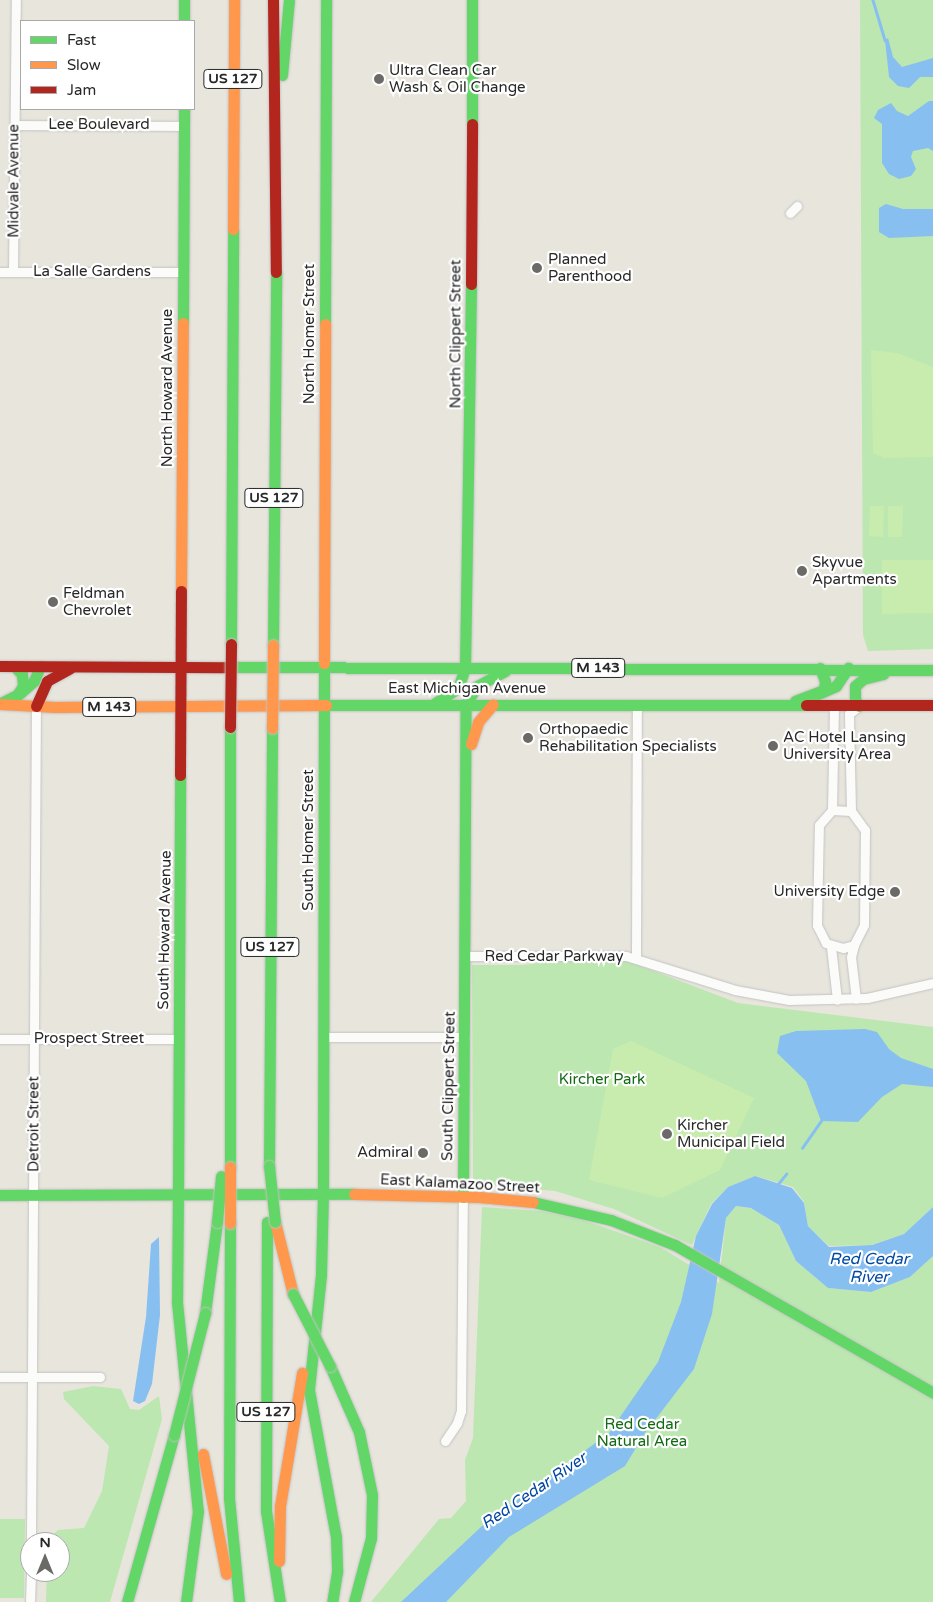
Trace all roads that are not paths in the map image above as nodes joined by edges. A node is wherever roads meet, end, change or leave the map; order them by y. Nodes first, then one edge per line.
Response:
1 (16, 0) edge
2 (184, 0) edge
3 (225, 0) edge
4 (234, 0) edge
5 (273, 0) edge
6 (289, 0) edge
7 (326, 0) edge
8 (472, 0) edge
9 (184, 20) edge
10 (184, 110) edge
11 (15, 125) junction
12 (184, 126) junction
13 (274, 158) junction
14 (232, 159) junction
15 (797, 206) dead end
16 (790, 213) dead end
17 (0, 272) edge
18 (14, 272) junction
19 (183, 272) junction
20 (0, 666) edge
21 (14, 666) junction
22 (40, 666) junction
23 (76, 666) junction
24 (182, 667) junction
25 (325, 668) junction
26 (465, 668) junction
27 (515, 668) junction
28 (820, 668) junction
29 (848, 668) junction
30 (907, 669) junction
31 (933, 670) edge
32 (57, 674) junction
33 (863, 679) junction
34 (818, 694) junction
35 (17, 695) junction
36 (0, 704) edge
37 (325, 704) junction
38 (422, 704) junction
39 (466, 704) junction
40 (493, 704) junction
41 (637, 705) junction
42 (933, 705) edge
43 (36, 706) junction
44 (182, 706) junction
45 (780, 706) junction
46 (834, 706) junction
47 (859, 706) junction
48 (55, 707) junction
49 (467, 756) junction
50 (832, 810) junction
51 (851, 810) junction
52 (854, 944) junction
53 (831, 947) junction
54 (466, 956) junction
55 (636, 958) junction
56 (933, 983) edge
57 (856, 999) junction
58 (837, 1000) junction
59 (323, 1037) junction
60 (465, 1037) junction
61 (34, 1038) junction
62 (0, 1039) edge
63 (178, 1039) junction
64 (226, 1167) junction
65 (322, 1193) junction
66 (178, 1194) junction
67 (0, 1195) edge
68 (33, 1195) junction
69 (463, 1197) junction
70 (271, 1222) junction
71 (317, 1308) junction
72 (185, 1367) junction
73 (0, 1377) edge
74 (33, 1377) junction
75 (100, 1377) dead end
76 (933, 1393) edge
77 (445, 1441) dead end
78 (31, 1532) edge
79 (31, 1582) edge
80 (30, 1602) edge
81 (128, 1602) edge
82 (186, 1602) edge
83 (233, 1602) edge
84 (239, 1602) edge
85 (280, 1602) edge
86 (284, 1602) edge
87 (332, 1602) edge
88 (354, 1602) edge

1 - 11 street, Midvale Avenue
2 - 9 main road
3 - 14 main road
4 - 14 main road, US 127
5 - 13 main road, US 127
6 - 13 main road
7 - 25 main road, North Homer Street
8 - 26 main road, North Clippert Street
10 - 12 main road, North Howard Avenue
11 - 12 street, Lee Boulevard
11 - 18 street, Midvale Avenue
12 - 19 main road, North Howard Avenue
13 - 70 main road, US 127, bridge
14 - 64 main road, US 127, bridge
15 - 16 street
17 - 18 street, La Salle Gardens
18 - 19 street, La Salle Gardens
19 - 24 main road, North Howard Avenue
20 - 21 main road, East Michigan Avenue
21 - 22 main road, East Michigan Avenue
21 - 35 main road
22 - 23 main road, East Michigan Avenue / M 143
22 - 35 main road
23 - 24 main road, East Michigan Avenue / M 143
23 - 32 main road
24 - 25 main road, East Michigan Avenue / M 143
24 - 44 main road, South Howard Avenue
25 - 26 main road, East Michigan Avenue / M 143
25 - 37 main road, South Homer Street
26 - 27 main road, East Michigan Avenue / M 143
26 - 38 main road
27 - 28 main road, East Michigan Avenue / M 143
27 - 39 main road
28 - 29 main road, East Michigan Avenue / M 143
28 - 34 main road
29 - 30 main road, East Michigan Avenue / M 143
29 - 34 main road
30 - 31 main road, East Michigan Avenue / M 143
30 - 33 main road
32 - 43 main road
32 - 48 main road
33 - 46 main road
33 - 47 main road
34 - 45 main road
35 - 36 main road
36 - 43 main road, East Michigan Avenue
37 - 38 main road, East Michigan Avenue / M 143
37 - 44 main road, East Michigan Avenue / M 143
37 - 59 main road, South Homer Street
38 - 39 main road, East Michigan Avenue / M 143
39 - 40 main road, East Michigan Avenue / M 143
39 - 49 main road, South Clippert Street
40 - 41 main road, East Michigan Avenue / M 143
40 - 49 main road, South Clippert Street
41 - 45 main road, East Michigan Avenue / M 143
41 - 55 street
42 - 47 main road, East Michigan Avenue / M 143
43 - 48 main road, East Michigan Avenue / M 143
43 - 61 street, Detroit Street
44 - 48 main road, East Michigan Avenue / M 143
44 - 63 main road, South Howard Avenue
45 - 46 main road, East Michigan Avenue / M 143
46 - 47 main road, East Michigan Avenue / M 143
46 - 50 street
47 - 51 street
49 - 54 main road, South Clippert Street
50 - 51 street
50 - 53 street
51 - 52 street
52 - 53 street
52 - 57 street
53 - 58 street
54 - 55 street, Red Cedar Parkway
54 - 60 main road, South Clippert Street
55 - 58 street, Red Cedar Parkway
56 - 57 street, Red Cedar Parkway
57 - 58 street, Red Cedar Parkway
59 - 60 street
59 - 65 main road, South Homer Street
60 - 69 main road, South Clippert Street
61 - 62 street, Prospect Street
61 - 63 street, Prospect Street
61 - 68 street, Detroit Street
63 - 66 main road, South Howard Avenue
64 - 81 main road, bridge
64 - 84 main road, US 127, bridge
65 - 66 main road, East Kalamazoo Street
65 - 69 main road, East Kalamazoo Street
65 - 71 main road, South Homer Street
66 - 68 main road, East Kalamazoo Street
66 - 72 main road, South Howard Avenue
67 - 68 main road, East Kalamazoo Street
68 - 74 street, Detroit Street
69 - 76 main road, East Kalamazoo Street
69 - 77 street, South Clippert Street
70 - 85 main road, US 127
70 - 88 main road, bridge
71 - 86 main road
71 - 87 main road
72 - 82 main road
72 - 83 main road
73 - 74 street
74 - 75 street
74 - 78 street, Detroit Street
79 - 80 street

